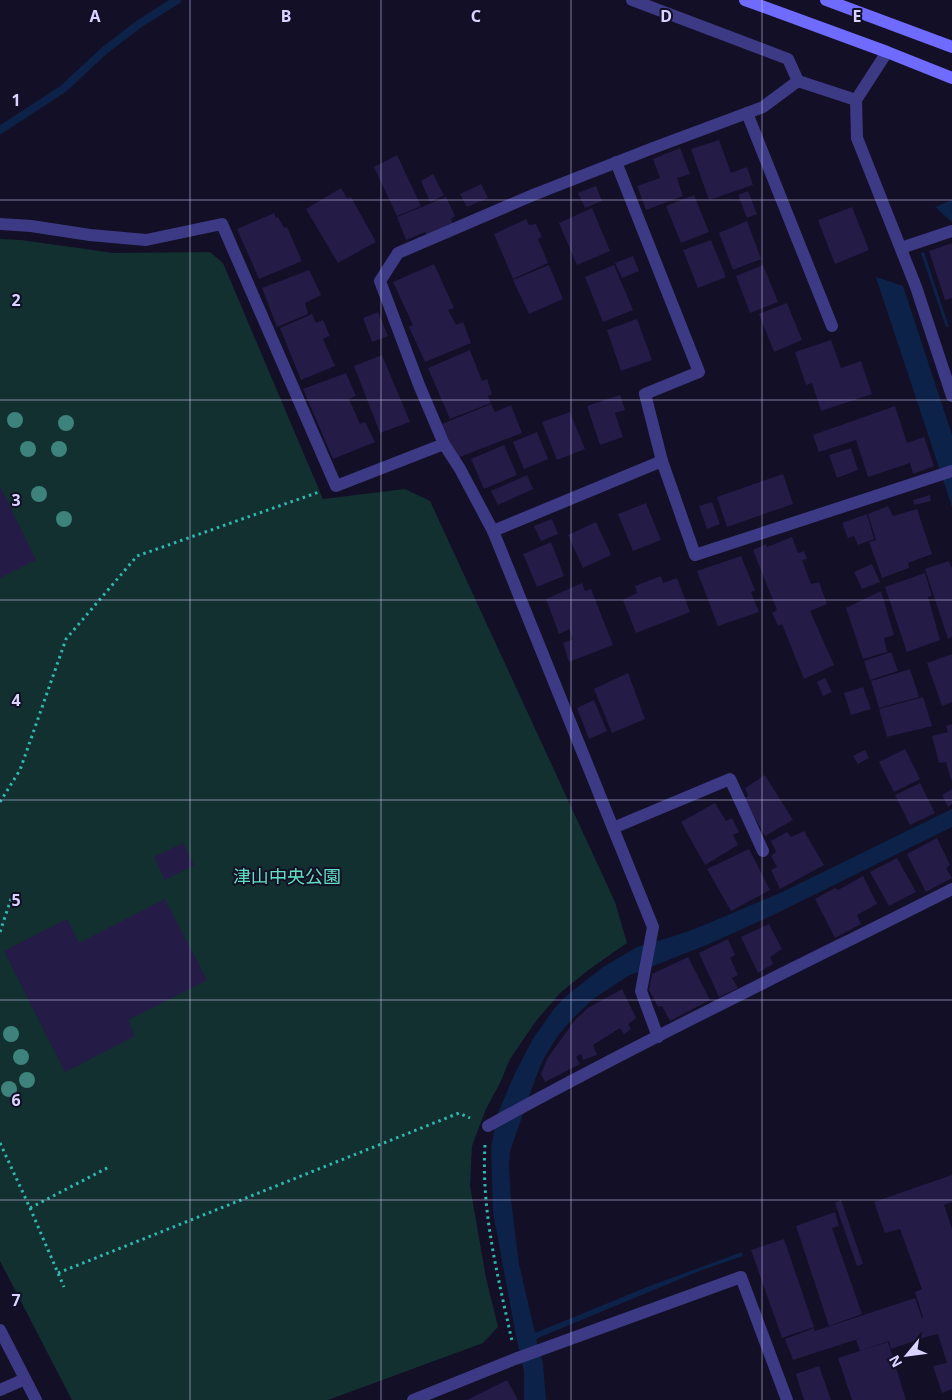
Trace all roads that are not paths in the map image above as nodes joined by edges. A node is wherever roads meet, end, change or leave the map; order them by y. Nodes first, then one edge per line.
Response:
1 (632, 0) edge
2 (745, 0) edge
3 (826, 0) edge
4 (952, 47) edge
5 (887, 52) junction
6 (952, 78) edge
7 (798, 81) junction
8 (856, 100) junction
9 (747, 113) junction
10 (616, 162) junction
11 (0, 224) edge
12 (952, 231) edge
13 (901, 248) junction
14 (832, 326) dead end
15 (952, 396) edge
16 (444, 444) junction
17 (662, 460) junction
18 (952, 471) edge
19 (493, 531) junction
20 (613, 828) junction
21 (763, 851) dead end
22 (952, 890) edge
23 (658, 1037) junction
24 (488, 1126) road end
25 (0, 1330) edge
26 (25, 1379) junction
27 (0, 1390) edge
28 (36, 1400) edge
29 (413, 1400) edge
30 (787, 1400) edge

1 - 7 street
2 - 5 main road
3 - 4 main road
5 - 6 main road
5 - 8 street
7 - 8 street
7 - 9 street
8 - 13 street
9 - 10 street
9 - 14 street
10 - 16 street
10 - 17 street
11 - 16 street
12 - 13 street
13 - 15 street
16 - 19 street
17 - 18 street
17 - 19 street
19 - 20 street
20 - 21 street
20 - 23 street
22 - 23 street
23 - 24 street
25 - 26 street
26 - 27 street
26 - 28 street
29 - 30 street

